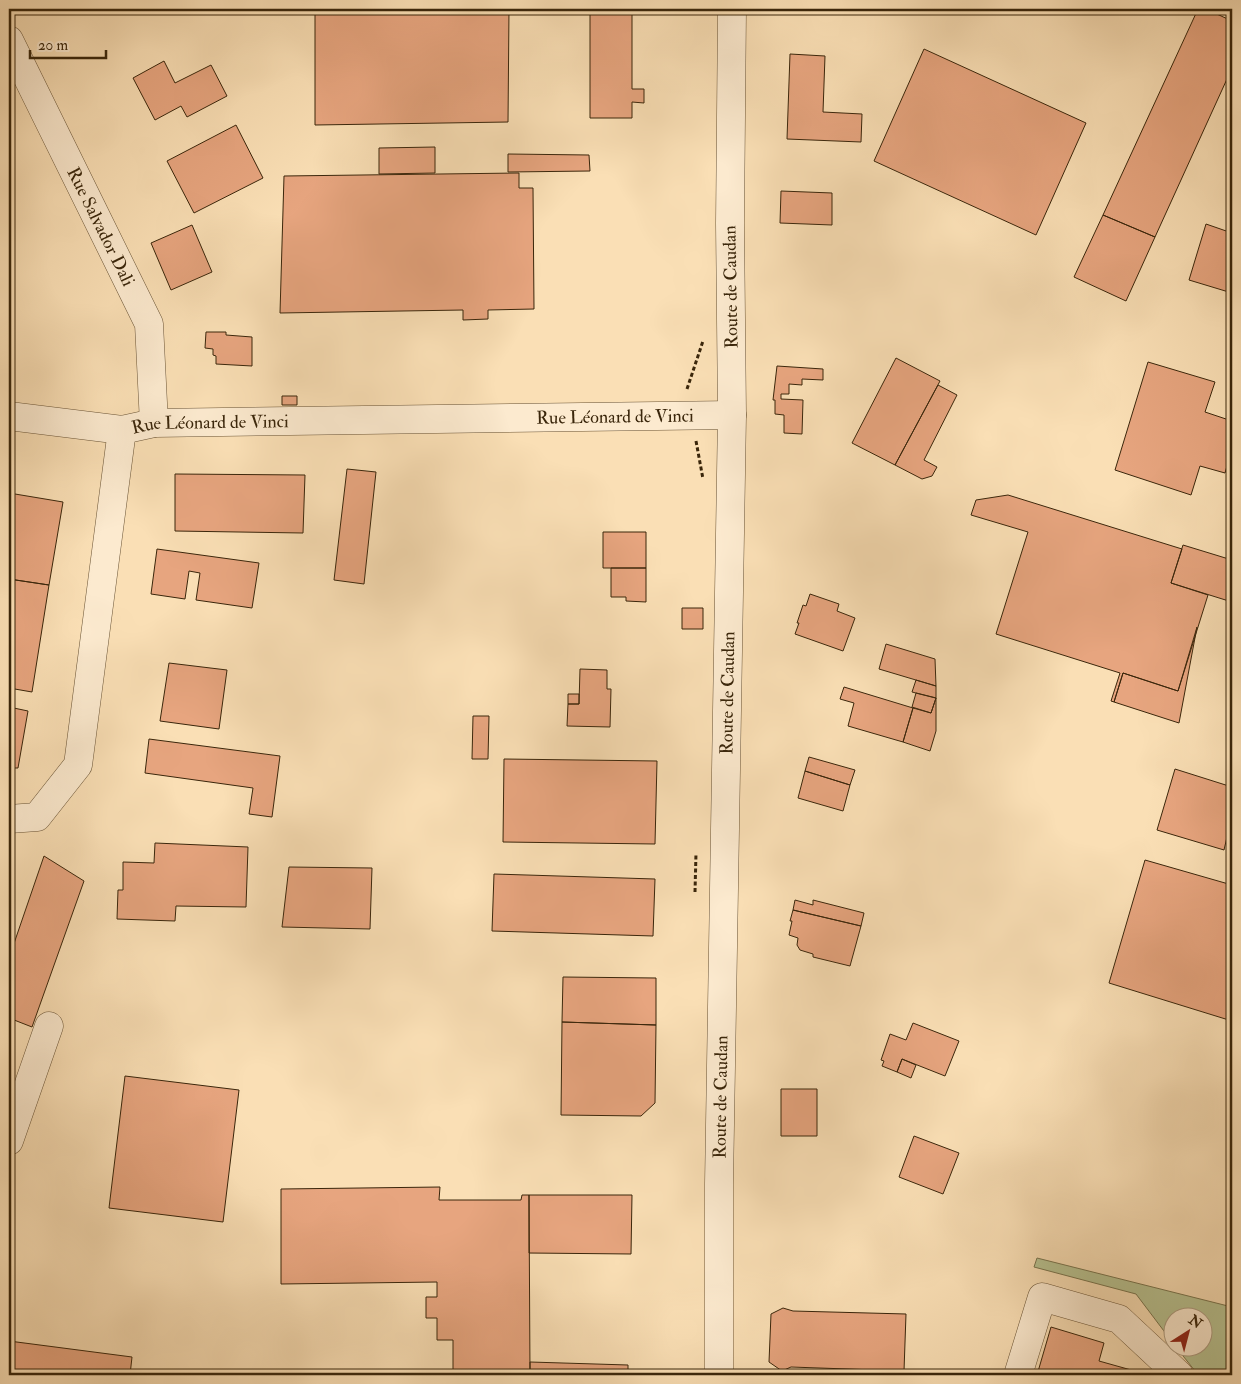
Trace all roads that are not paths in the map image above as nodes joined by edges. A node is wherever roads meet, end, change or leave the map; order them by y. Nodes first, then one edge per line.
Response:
1 (732, 9) edge
2 (9, 40) edge
3 (732, 415) junction
4 (9, 416) edge
5 (154, 423) junction
6 (122, 430) junction
7 (9, 819) edge
8 (50, 1026) dead end
9 (9, 1141) edge
10 (719, 1375) edge
11 (1018, 1375) edge
12 (1179, 1375) edge

1 - 3 street, Route de Caudan
2 - 5 street, Rue Salvador Dali
3 - 5 street, Rue Léonard de Vinci
3 - 10 street, Route de Caudan
4 - 6 street
5 - 6 street, Rue Léonard de Vinci
6 - 7 street, Rue Léonard de Vinci
8 - 9 street
11 - 12 street

